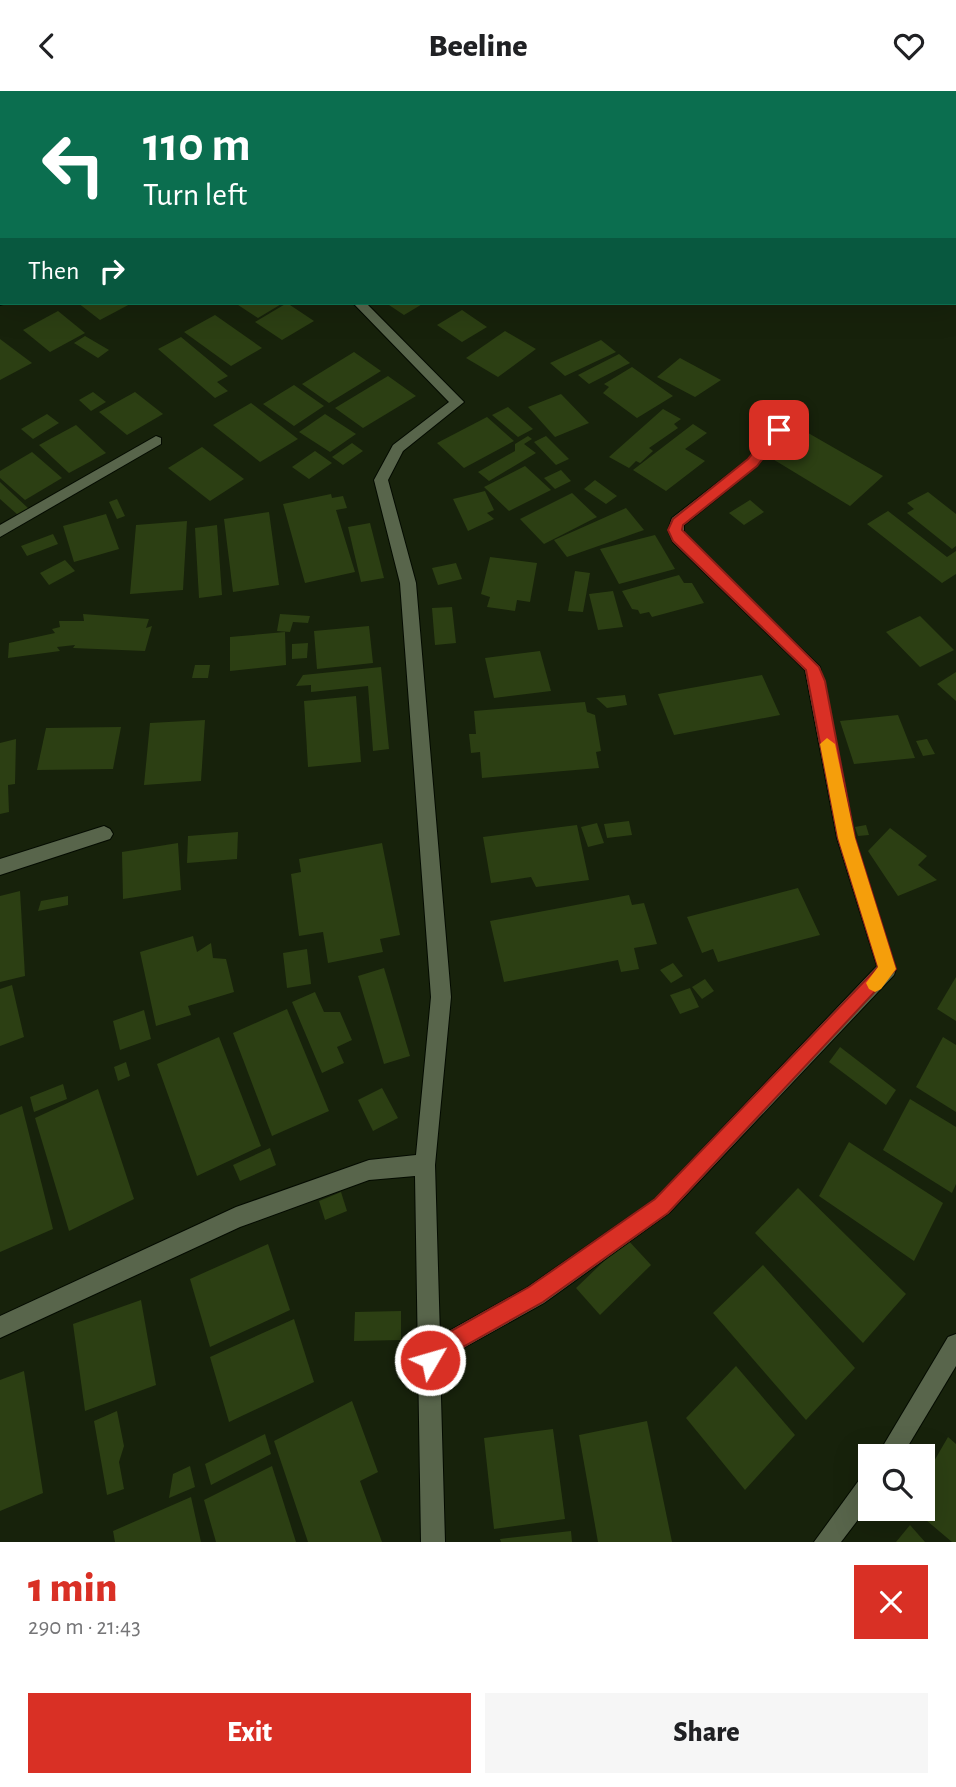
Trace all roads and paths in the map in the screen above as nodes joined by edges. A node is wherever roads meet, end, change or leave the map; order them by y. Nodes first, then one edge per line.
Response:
1 (361, 305) edge
2 (792, 413) dead end
3 (156, 441) dead end
4 (0, 531) edge
5 (104, 834) dead end
6 (0, 867) edge
7 (425, 1165) junction
8 (0, 1327) edge
9 (956, 1345) edge
10 (430, 1354) junction
11 (896, 1444) edge
12 (858, 1501) edge
13 (433, 1542) edge
14 (826, 1542) edge

1 - 7 street
2 - 10 street
3 - 4 street
5 - 6 street
7 - 8 street
7 - 10 street
9 - 11 street
10 - 13 street
12 - 14 street

